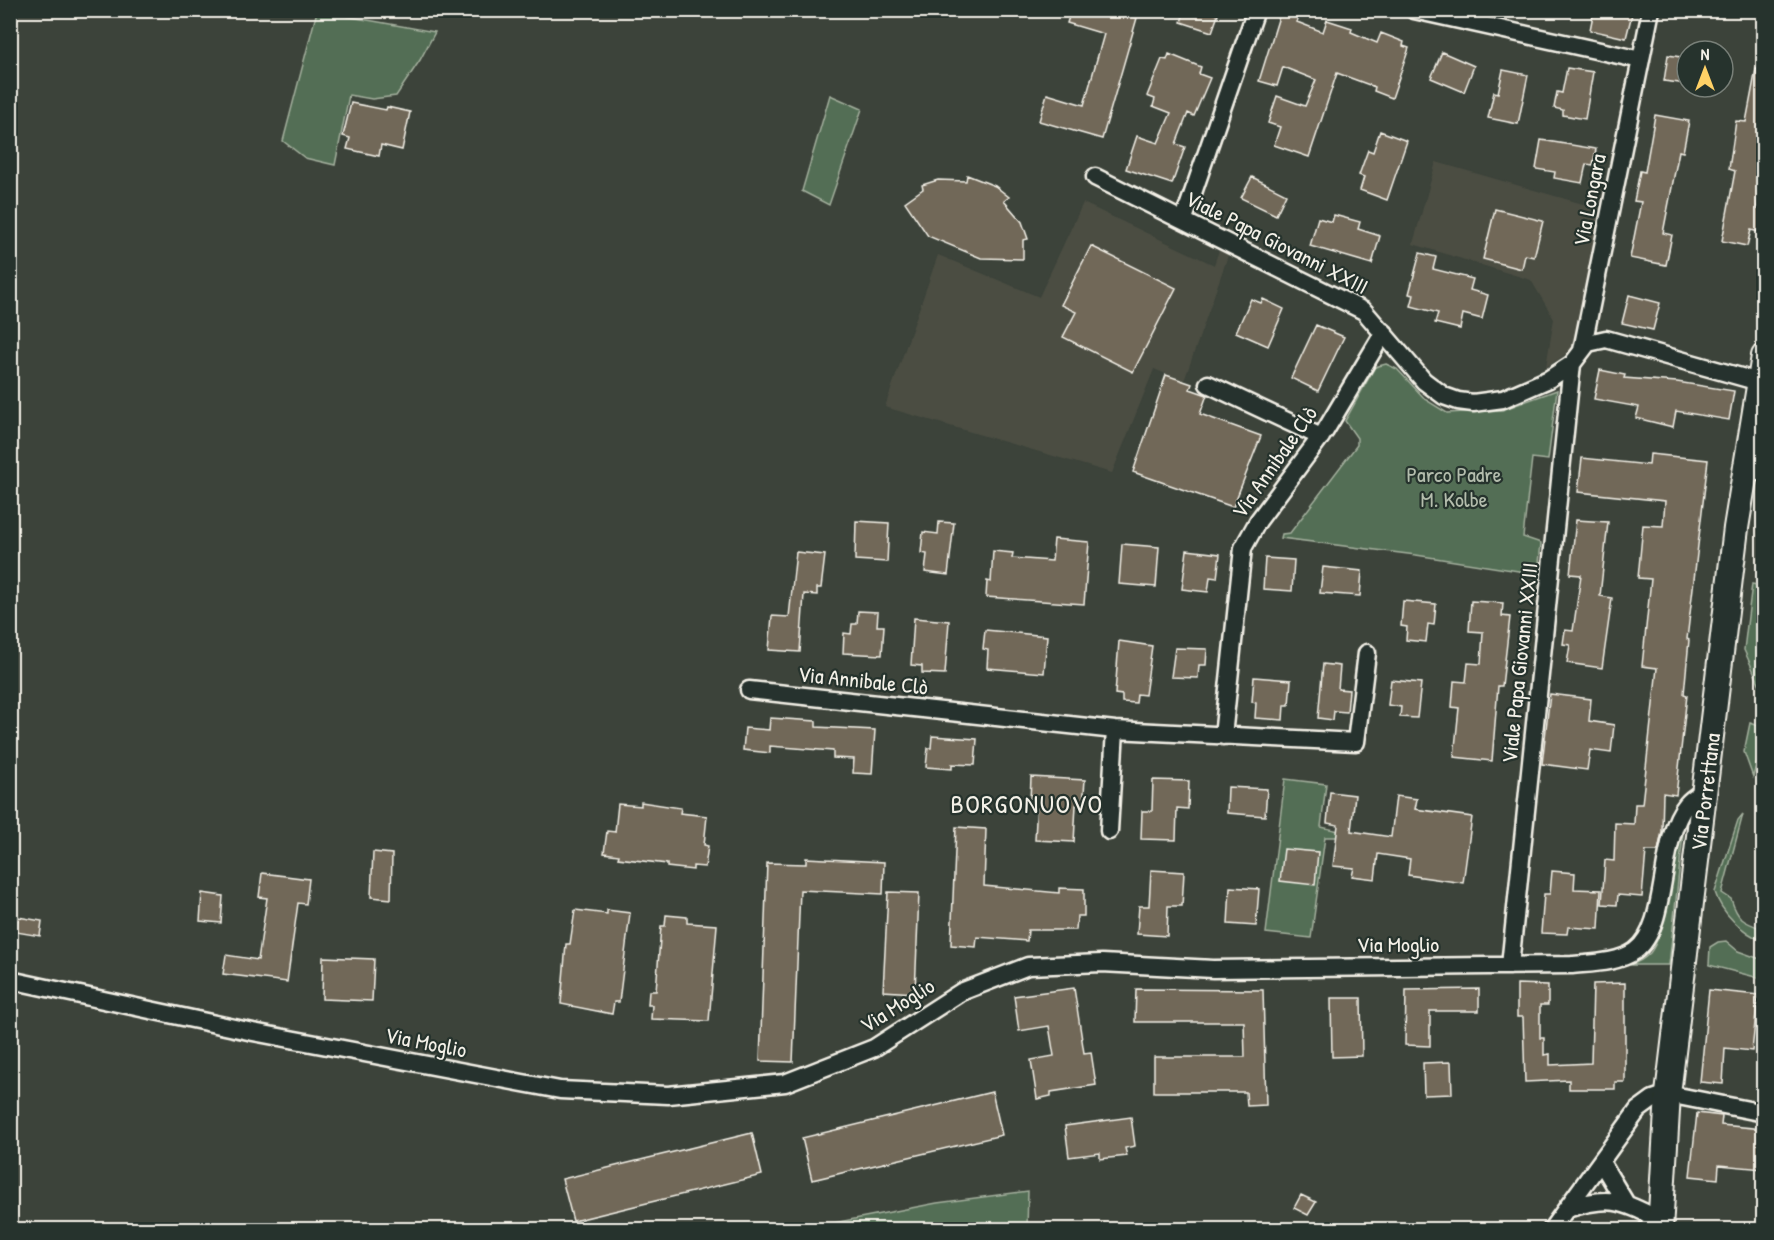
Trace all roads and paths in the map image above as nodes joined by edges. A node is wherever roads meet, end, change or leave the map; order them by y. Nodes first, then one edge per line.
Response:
1 (1256, 10) edge
2 (1414, 10) edge
3 (1651, 10) edge
4 (1641, 60) junction
5 (1095, 177) dead end
6 (1184, 219) junction
7 (1384, 332) junction
8 (1764, 356) edge
9 (1577, 357) junction
10 (1759, 382) junction
11 (1208, 384) dead end
12 (1321, 437) junction
13 (1755, 470) edge
14 (1367, 653) dead end
15 (749, 690) dead end
16 (1115, 730) junction
17 (1223, 736) junction
18 (1705, 790) junction
19 (1109, 831) dead end
20 (1510, 966) junction
21 (10, 980) edge
22 (1668, 1094) junction
23 (1764, 1113) edge
24 (1601, 1162) junction
25 (1625, 1202) junction
26 (1567, 1209) junction
27 (1655, 1226) edge
28 (1551, 1230) edge

1 - 6 street
2 - 4 street
3 - 4 street, Via Longara
4 - 9 street, Via Longara
5 - 6 street, Viale Papa Giovanni XXIII
6 - 7 street, Viale Papa Giovanni XXIII
7 - 9 street, Viale Papa Giovanni XXIII
7 - 12 street, Via Annibale Clò
8 - 10 main road, Via Porrettana
9 - 10 street
9 - 20 street, Viale Papa Giovanni XXIII
10 - 13 main road, Via Porrettana
11 - 12 street
12 - 17 street, Via Annibale Clò
13 - 18 main road, Via Porrettana
14 - 17 street, Via Annibale Clò
15 - 16 street, Via Annibale Clò
16 - 17 street, Via Annibale Clò
16 - 19 street
18 - 20 street, Via Moglio
18 - 22 main road, Via Porrettana
20 - 21 street, Via Moglio
22 - 23 street
22 - 24 street
22 - 27 main road, Via Porrettana
24 - 25 street
24 - 26 street
25 - 26 street
25 - 27 street
26 - 28 street

